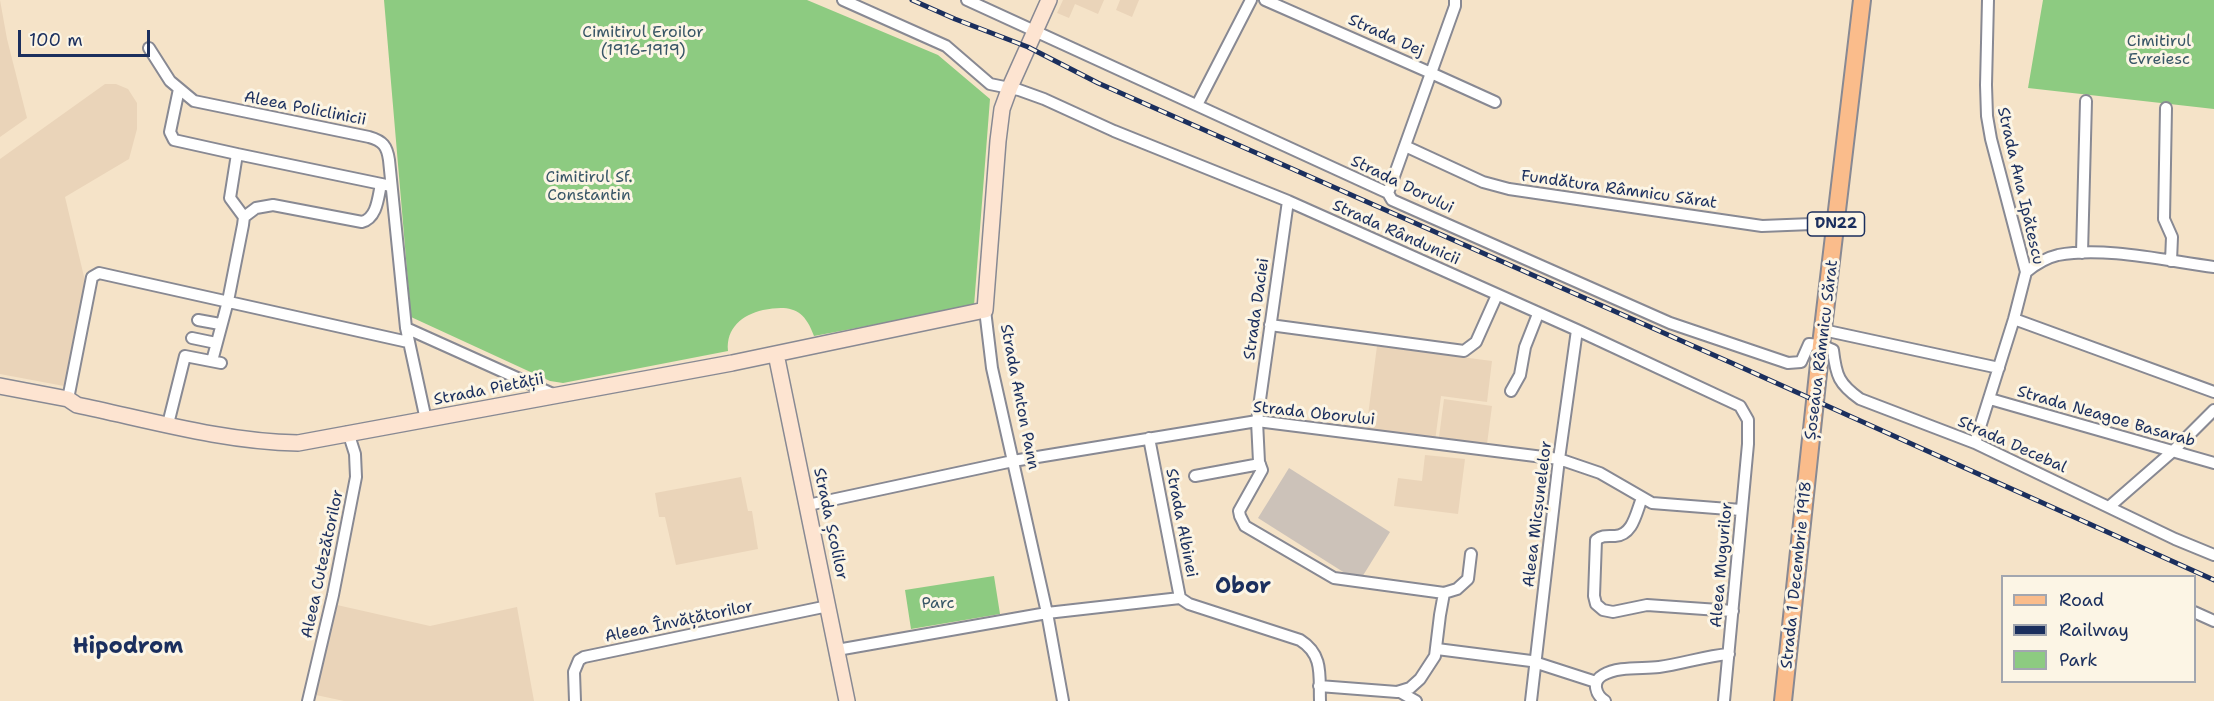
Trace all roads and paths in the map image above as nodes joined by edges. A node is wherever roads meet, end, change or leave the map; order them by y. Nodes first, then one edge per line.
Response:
1 (843, 0) edge
2 (967, 0) edge
3 (1049, 0) edge
4 (1251, 0) edge
5 (1265, 0) edge
6 (1455, 0) edge
7 (1862, 0) edge
8 (1988, 0) edge
9 (1035, 31) junction
10 (149, 48) dead end
11 (1431, 73) junction
12 (1010, 87) junction
13 (178, 89) junction
14 (2086, 101) dead end
15 (1495, 102) dead end
16 (1197, 105) junction
17 (2166, 108) dead end
18 (1405, 146) junction
19 (237, 154) junction
20 (386, 185) junction
21 (1388, 193) junction
22 (1288, 201) junction
23 (244, 217) junction
24 (1837, 223) junction
25 (2082, 253) junction
26 (2171, 261) junction
27 (2214, 267) edge
28 (2026, 272) junction
29 (1497, 295) junction
30 (228, 301) junction
31 (985, 310) junction
32 (1538, 314) junction
33 (2014, 319) junction
34 (198, 320) dead end
35 (220, 324) junction
36 (1270, 326) junction
37 (406, 328) junction
38 (1577, 330) junction
39 (1822, 337) junction
40 (192, 338) dead end
41 (408, 342) junction
42 (216, 343) junction
43 (776, 354) junction
44 (1999, 368) junction
45 (0, 386) edge
46 (1511, 391) dead end
47 (2214, 392) edge
48 (555, 395) junction
49 (68, 399) junction
50 (1990, 399) junction
51 (2214, 410) edge
52 (426, 420) junction
53 (1257, 420) junction
54 (168, 424) junction
55 (348, 432) junction
56 (1749, 432) joint
57 (1149, 438) junction
58 (1975, 443) junction
59 (1810, 449) joint
60 (2173, 451) junction
61 (1559, 459) junction
62 (1013, 461) junction
63 (2214, 463) edge
64 (1260, 464) junction
65 (1195, 476) dead end
66 (1642, 498) junction
67 (808, 505) junction
68 (2110, 506) junction
69 (1741, 510) junction
70 (1472, 554) dead end
71 (2214, 555) edge
72 (1444, 593) junction
73 (1180, 598) junction
74 (828, 606) junction
75 (1732, 611) junction
76 (1047, 613) junction
77 (2196, 613) edge
78 (2214, 621) edge
79 (1437, 649) junction
80 (837, 650) junction
81 (1729, 654) junction
82 (1536, 662) junction
83 (1596, 682) junction
84 (1319, 686) junction
85 (1400, 692) junction
86 (308, 701) edge
87 (575, 701) edge
88 (847, 701) edge
89 (1063, 701) edge
90 (1320, 701) edge
91 (1416, 701) edge
92 (1531, 701) edge
93 (1605, 701) edge
94 (1724, 701) edge
95 (1783, 701) edge

1 - 12 street, Strada Rândunicii
2 - 9 street, Strada Dorului
3 - 9 street, Strada Anton Pann
4 - 16 street
5 - 11 street, Strada Dej
6 - 11 street
7 - 24 main road, Șoseaua Râmnicu Sărat / DN22
8 - 28 street, Strada Ana Ipătescu
9 - 12 street, Strada Anton Pann
9 - 16 street, Strada Dorului
10 - 13 street, Aleea Policlinicii
11 - 15 street, Strada Dej
11 - 18 street
12 - 22 street, Strada Rândunicii
12 - 31 street, Strada Anton Pann
13 - 19 street
13 - 20 street, Aleea Policlinicii
14 - 25 street
16 - 21 street, Strada Dorului
17 - 26 street
18 - 21 street
18 - 24 street, Fundătura Râmnicu Sărat
19 - 20 street
19 - 23 street
20 - 23 street, Aleea Policlinicii
20 - 37 street, Aleea Policlinicii
21 - 39 street, Strada Dorului
22 - 29 street, Strada Rândunicii
22 - 36 street, Strada Daciei
23 - 30 street
24 - 39 main road, Șoseaua Râmnicu Sărat / DN22
25 - 26 street
25 - 28 street
26 - 27 street
28 - 33 street, Strada Ana Ipătescu
29 - 32 street, Strada Rândunicii
29 - 36 street
30 - 35 street
30 - 41 street
30 - 49 street
31 - 43 street, Strada Pietății
31 - 62 street, Strada Anton Pann
32 - 38 street, Strada Rândunicii
32 - 46 street
33 - 44 street, Strada Ana Ipătescu
33 - 47 street
34 - 35 street
35 - 42 street
36 - 53 street, Strada Daciei
37 - 41 street, Aleea Policlinicii
37 - 48 street
38 - 56 street, Strada Rândunicii
38 - 61 street, Aleea Micșunelelor
39 - 44 street
39 - 58 street, Strada Decebal
39 - 59 main road, Șoseaua Râmnicu Sărat / DN22
40 - 42 street
41 - 52 street, Aleea Policlinicii
42 - 54 street
43 - 48 street, Strada Pietății
43 - 67 street, Strada Școlilor
44 - 50 street, Strada Ana Ipătescu
45 - 49 street, Strada Pietății
48 - 52 street, Strada Pietății
49 - 54 street, Strada Pietății
50 - 58 street, Strada Ana Ipătescu
50 - 60 street, Strada Neagoe Basarab
51 - 60 street
52 - 55 street, Strada Pietății
53 - 57 street, Strada Oborului
53 - 61 street, Strada Oborului
53 - 64 street, Strada Daciei
54 - 55 street, Strada Pietății
55 - 86 street, Aleea Cutezătorilor
56 - 69 street, Aleea Mugurilor
57 - 62 street, Strada Oborului
57 - 73 street, Strada Albinei
58 - 68 street, Strada Decebal
59 - 95 main road, Strada 1 Decembrie 1918 / DN22
60 - 63 street, Strada Neagoe Basarab
60 - 68 street
61 - 66 street, Strada Oborului
61 - 82 street, Aleea Micșunelelor
62 - 67 street, Strada Oborului
62 - 76 street, Strada Anton Pann
64 - 65 street
64 - 72 street
66 - 69 street, Strada Oborului
66 - 75 street
67 - 74 street, Strada Școlilor
68 - 71 street, Strada Decebal
69 - 75 street, Aleea Mugurilor
70 - 72 street
72 - 79 street
73 - 76 street
73 - 84 street, Strada Albinei
74 - 80 street, Strada Școlilor
74 - 87 street, Aleea Învățătorilor
75 - 81 street, Aleea Mugurilor
76 - 80 street
76 - 89 street, Strada Anton Pann
77 - 78 street
79 - 82 street
79 - 85 street
80 - 88 street, Strada Școlilor
81 - 83 street
81 - 94 street, Aleea Mugurilor
82 - 83 street
82 - 92 street, Aleea Micșunelelor
83 - 93 street
84 - 85 street
84 - 90 street, Strada Albinei
85 - 91 street

